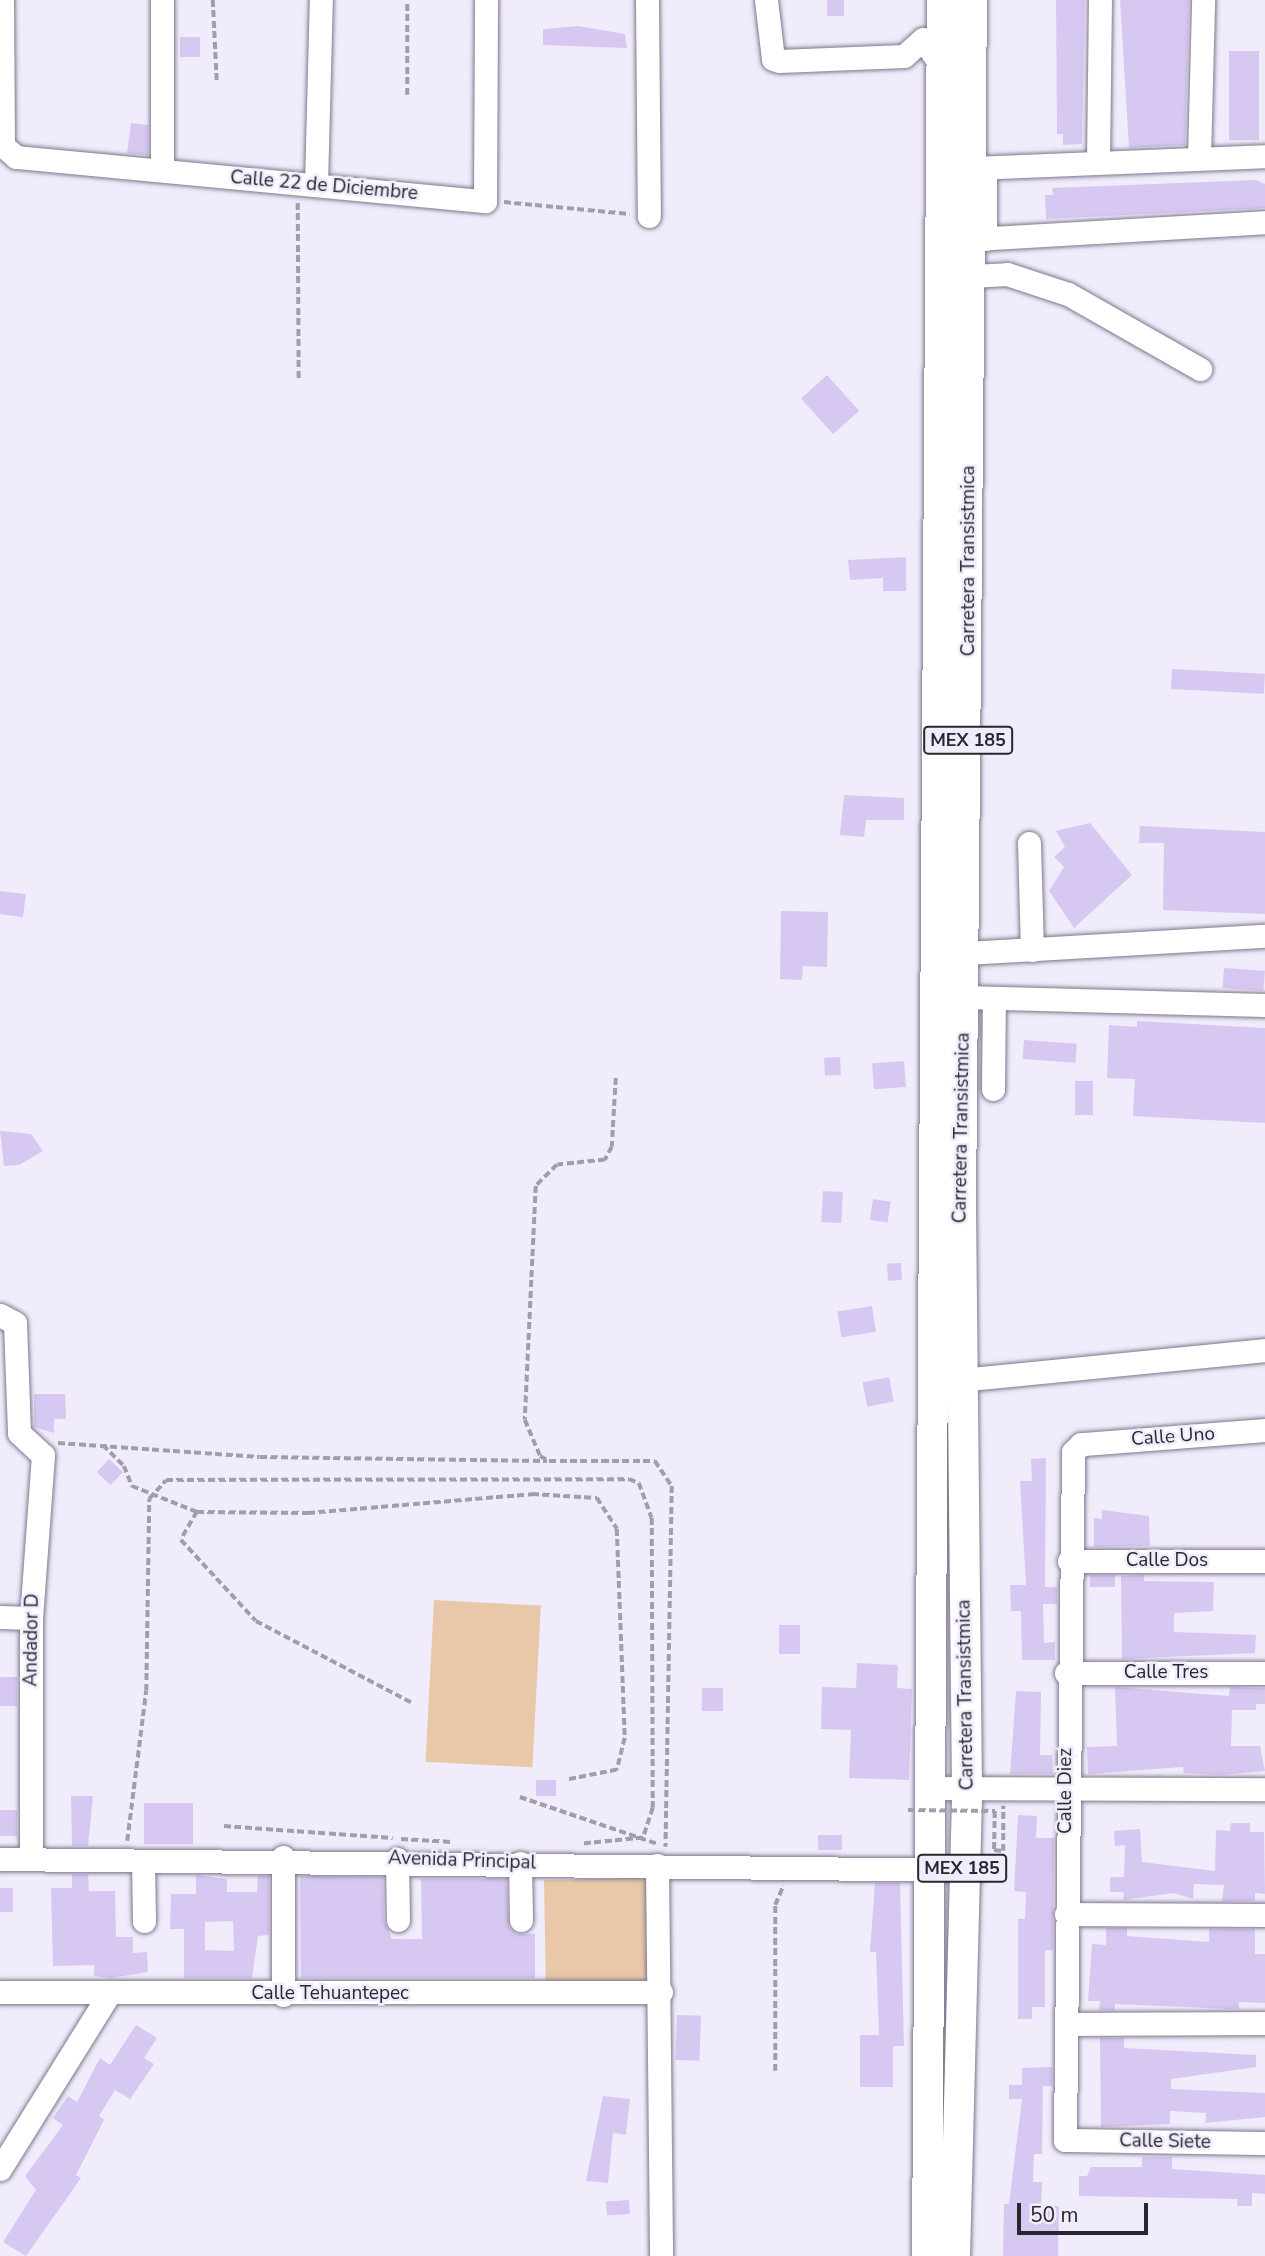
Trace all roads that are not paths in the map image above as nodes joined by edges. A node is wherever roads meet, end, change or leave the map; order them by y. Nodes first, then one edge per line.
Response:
1 (2, 0) edge
2 (162, 0) edge
3 (321, 0) edge
4 (486, 0) edge
5 (647, 0) edge
6 (766, 0) edge
7 (942, 0) edge
8 (972, 0) edge
9 (1100, 0) edge
10 (1203, 0) edge
11 (941, 66) junction
12 (1265, 156) edge
13 (1199, 158) junction
14 (1098, 161) junction
15 (978, 167) junction
16 (162, 170) junction
17 (307, 185) junction
18 (649, 216) road end
19 (1265, 222) edge
20 (966, 240) junction
21 (971, 276) junction
22 (1200, 369) dead end
23 (1029, 843) dead end
24 (1265, 936) edge
25 (1032, 950) junction
26 (966, 953) junction
27 (964, 998) junction
28 (994, 998) junction
29 (1265, 1005) edge
30 (993, 1089) dead end
31 (0, 1315) edge
32 (1265, 1350) edge
33 (960, 1380) junction
34 (1265, 1430) edge
35 (18, 1436) edge
36 (1081, 1444) joint
37 (1069, 1561) junction
38 (1265, 1561) edge
39 (0, 1617) edge
40 (31, 1618) junction
41 (929, 1619) junction
42 (1066, 1673) junction
43 (1265, 1674) edge
44 (1265, 1789) edge
45 (967, 1790) junction
46 (1066, 1793) junction
47 (917, 1799) junction
48 (662, 1856) junction
49 (283, 1857) junction
50 (0, 1859) edge
51 (31, 1859) junction
52 (397, 1859) junction
53 (135, 1862) junction
54 (520, 1863) junction
55 (925, 1867) junction
56 (969, 1870) junction
57 (1066, 1914) junction
58 (1265, 1915) edge
59 (398, 1920) dead end
60 (521, 1920) dead end
61 (144, 1922) dead end
62 (0, 1992) edge
63 (660, 1992) junction
64 (109, 1994) junction
65 (283, 1995) junction
66 (1265, 2023) edge
67 (1066, 2024) junction
68 (960, 2038) junction
69 (1065, 2140) joint
70 (1265, 2143) edge
71 (0, 2169) edge
72 (661, 2256) edge
73 (927, 2256) edge
74 (955, 2256) edge

1 - 16 street, Calle 22 de Diciembre
2 - 16 street
3 - 17 street
4 - 17 street, Calle 22 de Diciembre
5 - 18 street
6 - 11 street
7 - 11 main road
8 - 15 main road, Carretera Transistmica / MEX 185
9 - 14 street
10 - 13 street
11 - 20 main road
12 - 13 street
13 - 14 street
14 - 15 street
15 - 20 main road, Carretera Transistmica / MEX 185
16 - 17 street, Calle 22 de Diciembre
19 - 20 street
20 - 21 main road, Carretera Transistmica / MEX 185
20 - 41 main road, Carretera Transistmica / MEX 185
21 - 22 street
21 - 26 main road, Carretera Transistmica / MEX 185
23 - 25 street
24 - 25 street
25 - 26 street
26 - 27 main road, Carretera Transistmica / MEX 185
27 - 28 street
27 - 33 main road, Carretera Transistmica / MEX 185
28 - 29 street
28 - 30 street
31 - 35 street, Andador D
32 - 33 street
33 - 45 main road, Carretera Transistmica / MEX 185
34 - 36 street, Calle Uno
35 - 40 street, Andador D
36 - 37 street, Calle Diez
37 - 38 street, Calle Dos
37 - 42 street, Calle Diez
39 - 40 street
40 - 51 street, Andador D
41 - 45 main road
41 - 47 main road, Carretera Transistmica / MEX 185
42 - 43 street, Calle Tres
42 - 46 street, Calle Diez
44 - 46 street
45 - 46 street
45 - 47 street
45 - 56 main road
46 - 57 street, Calle Diez
47 - 55 main road, Carretera Transistmica / MEX 185
48 - 54 street, Avenida Principal
48 - 55 street, Avenida Principal
48 - 63 street
49 - 52 street, Avenida Principal
49 - 53 street, Avenida Principal
49 - 65 street
50 - 51 street, Avenida Principal
51 - 53 street, Avenida Principal
52 - 54 street, Avenida Principal
52 - 59 street
53 - 61 street
54 - 60 street
55 - 56 street, Avenida Principal
55 - 68 main road
55 - 73 main road, Carretera Transistmica / MEX 185
56 - 68 main road
57 - 58 street
57 - 67 street, Calle Diez
62 - 64 street, Calle Tehuantepec
63 - 65 street, Calle Tehuantepec
63 - 72 street
64 - 65 street, Calle Tehuantepec
64 - 71 street
66 - 67 street
67 - 69 street, Calle Diez
68 - 74 main road
69 - 70 street, Calle Siete

